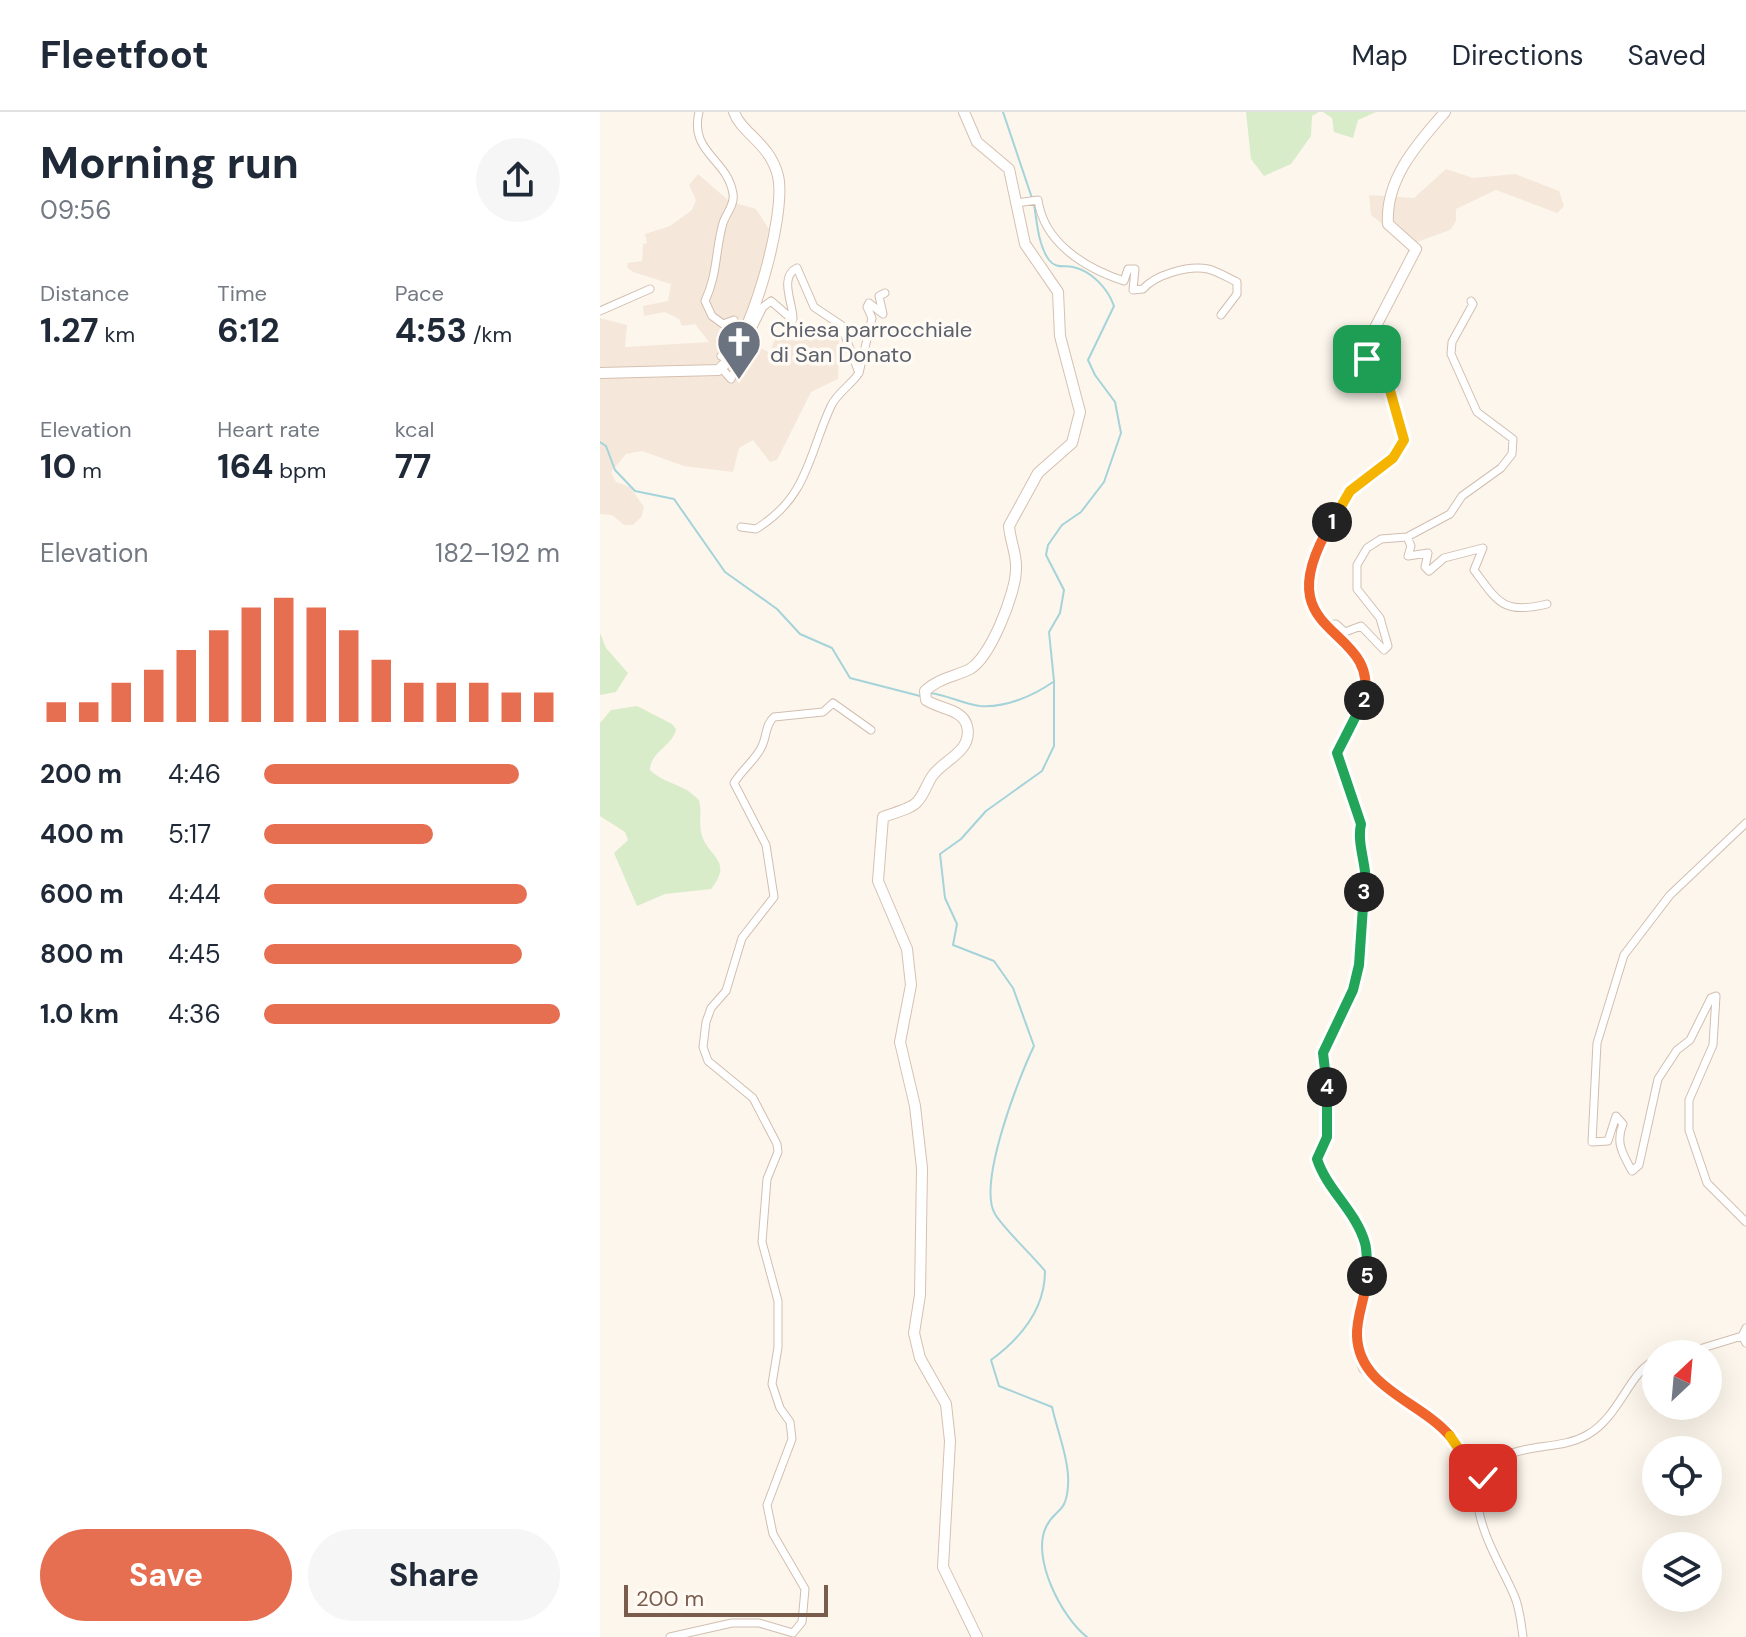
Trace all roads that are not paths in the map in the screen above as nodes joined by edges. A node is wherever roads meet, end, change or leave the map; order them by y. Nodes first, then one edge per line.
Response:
1 (699, 112) edge
2 (734, 112) edge
3 (1445, 112) edge
4 (966, 113) edge
5 (1016, 203) junction
6 (650, 289) dead end
7 (885, 293) dead end
8 (1471, 301) dead end
9 (600, 311) edge
10 (1221, 315) dead end
11 (752, 322) junction
12 (726, 366) junction
13 (600, 373) edge
14 (859, 373) junction
15 (741, 527) dead end
16 (1407, 537) junction
17 (1547, 604) dead end
18 (1327, 625) junction
19 (871, 730) dead end
20 (1746, 823) edge
21 (1746, 1222) edge
22 (1745, 1336) edge
23 (1722, 1342) edge
24 (1364, 1368) joint
25 (1642, 1372) edge
26 (1477, 1487) junction
27 (670, 1637) edge
28 (977, 1637) edge
29 (1523, 1637) edge

1 - 12 street
2 - 11 street
3 - 18 street
4 - 5 street
5 - 10 street
5 - 28 street
6 - 9 street
7 - 14 street
8 - 16 street
11 - 12 street
11 - 12 street
11 - 14 street
12 - 13 street
14 - 15 street
16 - 17 street
16 - 18 street
18 - 24 street
19 - 27 street
20 - 21 street
22 - 23 street
24 - 26 street
25 - 26 street
26 - 29 street

